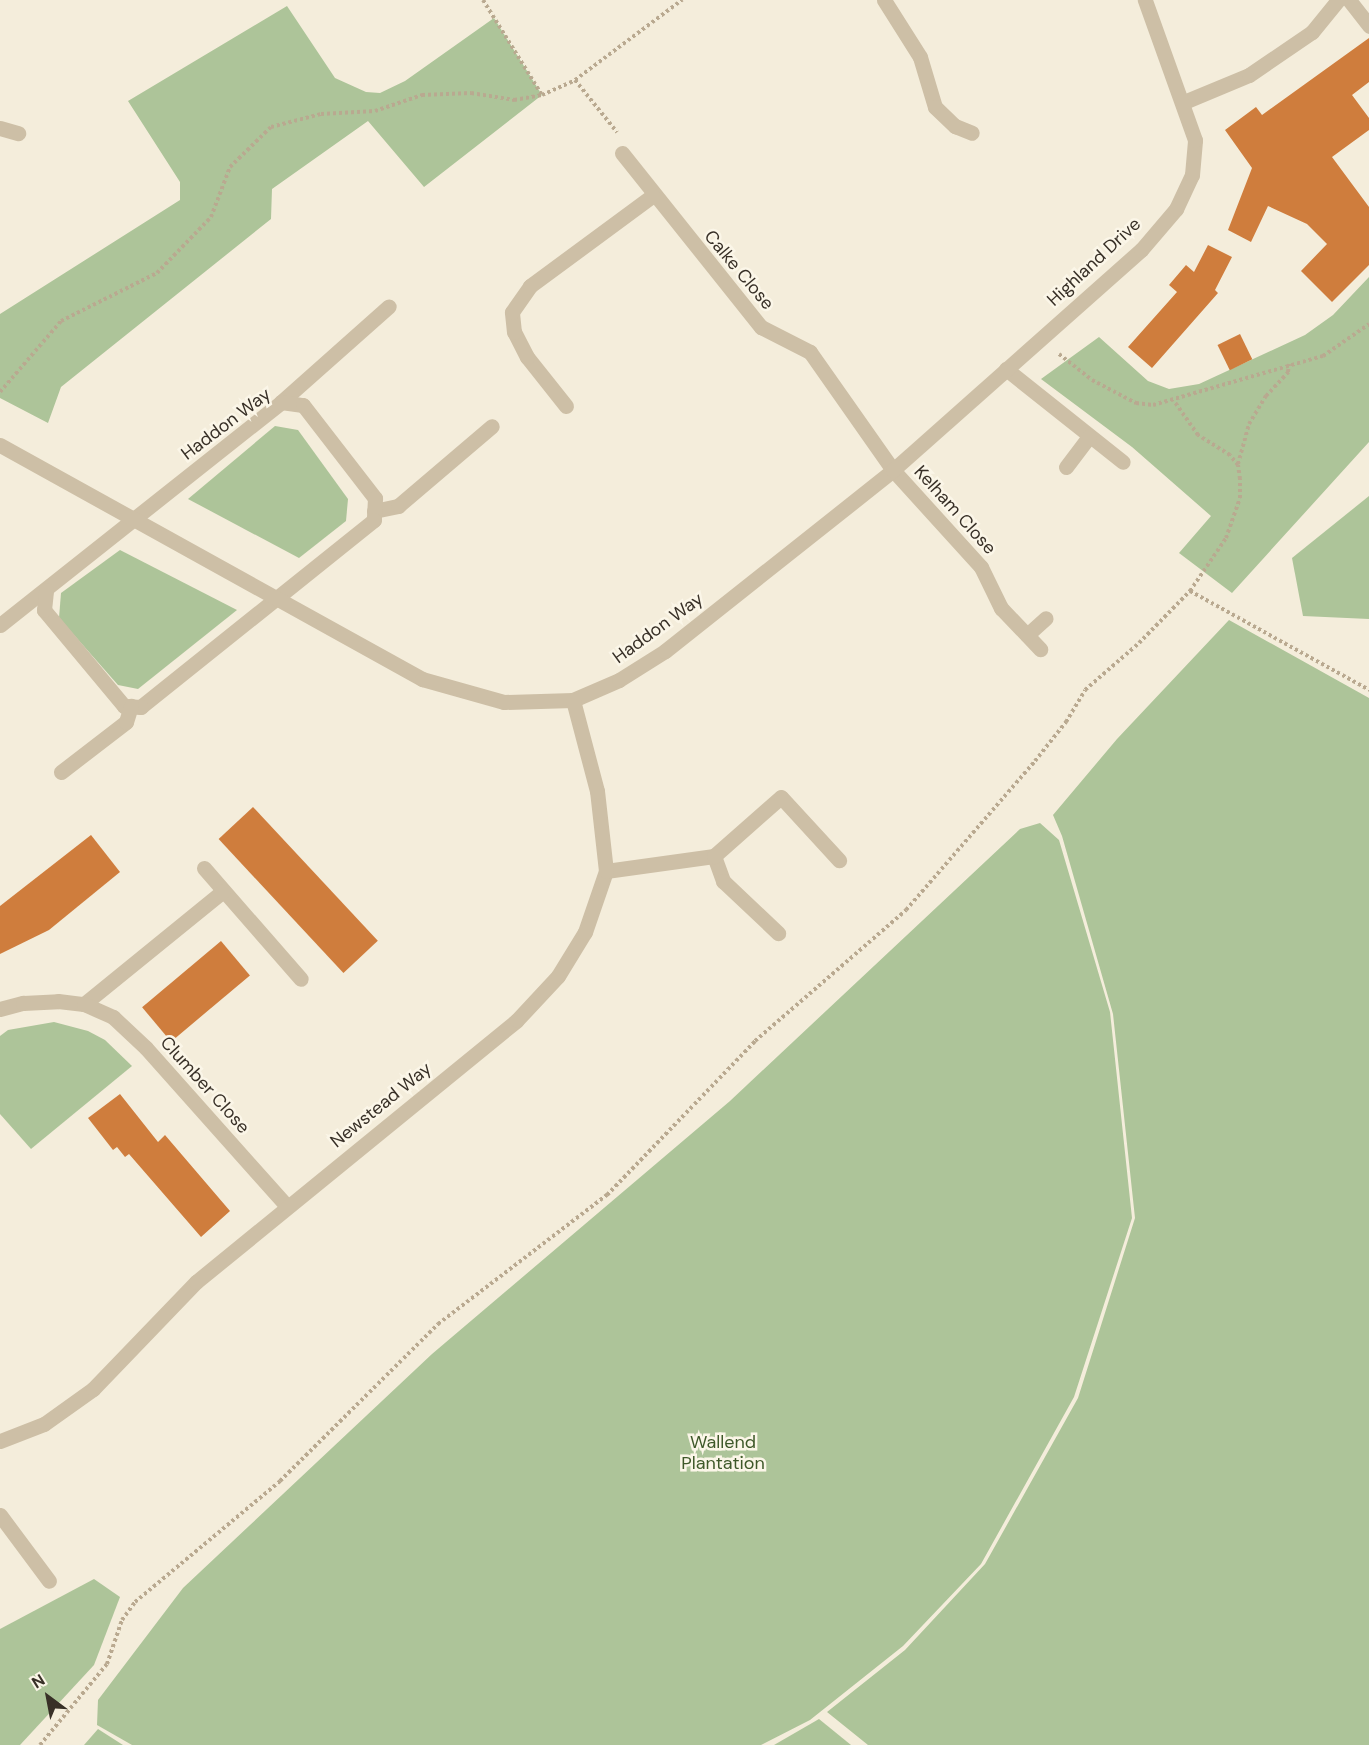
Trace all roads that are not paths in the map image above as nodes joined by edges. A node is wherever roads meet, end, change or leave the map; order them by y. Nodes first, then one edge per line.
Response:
1 (884, 0) edge
2 (1145, 0) edge
3 (1338, 0) edge
4 (1349, 0) edge
5 (1369, 26) edge
6 (1184, 102) junction
7 (0, 128) edge
8 (18, 133) dead end
9 (972, 133) dead end
10 (622, 153) road end
11 (652, 196) junction
12 (389, 306) dead end
13 (1006, 369) junction
14 (281, 402) junction
15 (566, 406) dead end
16 (492, 426) dead end
17 (1089, 437) junction
18 (0, 445) edge
19 (1122, 462) dead end
20 (1066, 467) dead end
21 (893, 470) junction
22 (374, 511) junction
23 (137, 518) junction
24 (46, 590) junction
25 (275, 599) junction
26 (1046, 618) dead end
27 (0, 625) edge
28 (1027, 635) junction
29 (1040, 649) dead end
30 (573, 700) junction
31 (131, 706) junction
32 (62, 772) dead end
33 (714, 856) junction
34 (839, 860) dead end
35 (204, 868) dead end
36 (606, 871) junction
37 (223, 891) junction
38 (778, 933) dead end
39 (301, 979) dead end
40 (84, 1004) junction
41 (0, 1009) edge
42 (286, 1205) junction
43 (0, 1441) edge
44 (0, 1515) edge
45 (49, 1581) dead end

1 - 9 street
2 - 6 street, Highland Drive
3 - 6 street
4 - 5 street
6 - 13 street, Highland Drive
7 - 8 street
10 - 11 street, Calke Close
11 - 15 street
11 - 21 street, Calke Close
12 - 14 street
13 - 17 street
13 - 21 street, Haddon Way
14 - 22 street, Haddon Way
14 - 23 street, Haddon Way
16 - 22 street
17 - 19 street
17 - 20 street
18 - 23 street, Haddon Way
21 - 28 street, Kelham Close
21 - 30 street, Haddon Way
22 - 25 street
23 - 24 street, Haddon Way
23 - 25 street, Haddon Way
24 - 27 street, Haddon Way
24 - 31 street
25 - 30 street, Haddon Way
25 - 31 street
26 - 28 street
28 - 29 street, Kelham Close
30 - 36 street, Newstead Way
31 - 32 street
33 - 34 street
33 - 36 street
33 - 38 street
35 - 37 street
36 - 42 street, Newstead Way
37 - 39 street
37 - 40 street
40 - 41 street, Clumber Close
40 - 42 street, Clumber Close
42 - 43 street, Newstead Way
44 - 45 street

